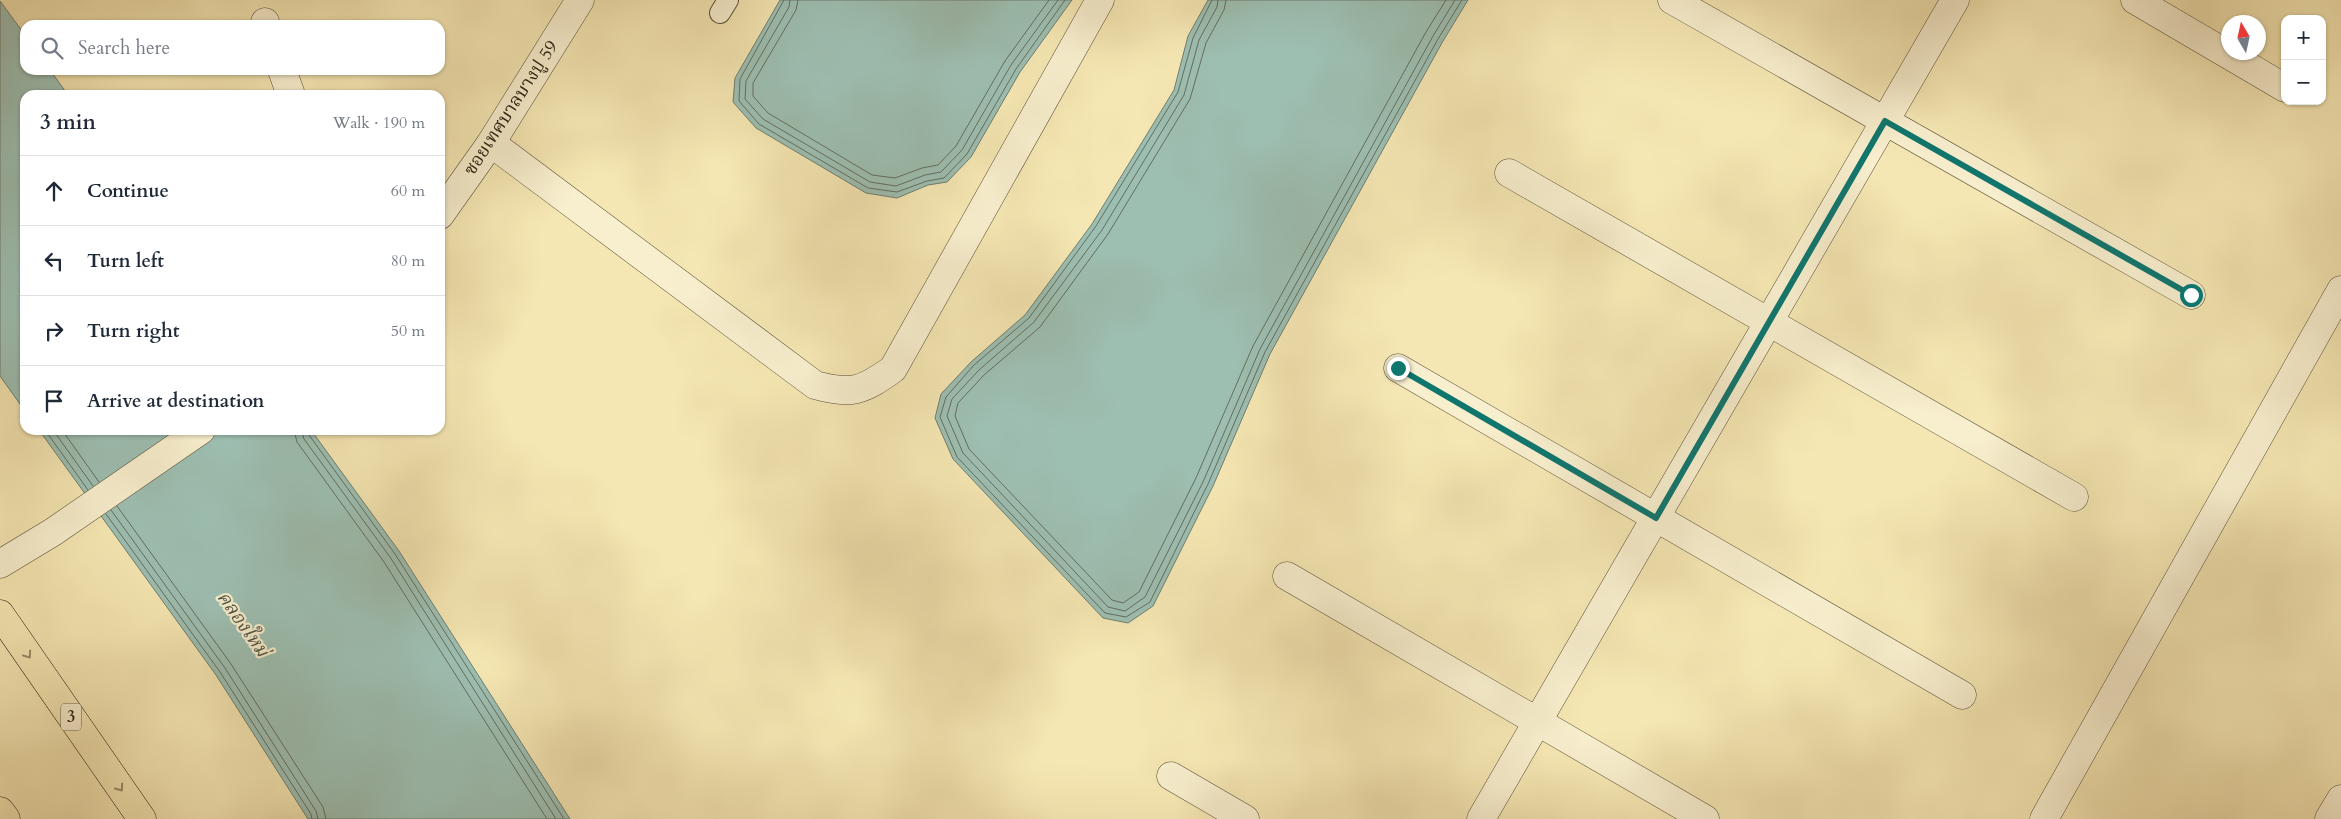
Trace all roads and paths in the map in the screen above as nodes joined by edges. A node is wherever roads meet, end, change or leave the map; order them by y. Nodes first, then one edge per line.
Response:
1 (580, 0) edge
2 (1100, 0) edge
3 (1672, 0) edge
4 (1955, 0) edge
5 (2135, 0) edge
6 (284, 75) edge
7 (2281, 86) edge
8 (290, 90) edge
9 (1885, 121) junction
10 (491, 143) junction
11 (1509, 173) dead end
12 (445, 208) edge
13 (2341, 290) edge
14 (2191, 295) dead end
15 (1768, 322) junction
16 (1398, 368) dead end
17 (194, 435) edge
18 (2074, 497) dead end
19 (1656, 518) junction
20 (0, 564) edge
21 (1287, 576) dead end
22 (0, 614) edge
23 (1962, 695) dead end
24 (1538, 720) junction
25 (1171, 776) dead end
26 (2341, 800) edge
27 (0, 811) edge
28 (6, 819) edge
29 (142, 819) edge
30 (1245, 819) edge
31 (1481, 819) edge
32 (1706, 819) edge
33 (2044, 819) edge
34 (2329, 819) edge

1 - 10 street, ซอยเทศบาลบางปู 59
2 - 10 street
3 - 9 street
4 - 9 street
5 - 7 street
6 - 8 street
9 - 14 street
9 - 15 street
10 - 12 street, ซอยเทศบาลบางปู 59
11 - 15 street
13 - 33 street
15 - 18 street
15 - 19 street
16 - 19 street
17 - 20 street
19 - 23 street
19 - 24 street
21 - 24 street
22 -> 29 highway, 3
24 - 31 street
24 - 32 street
25 - 30 street
26 - 34 street
27 - 28 highway

